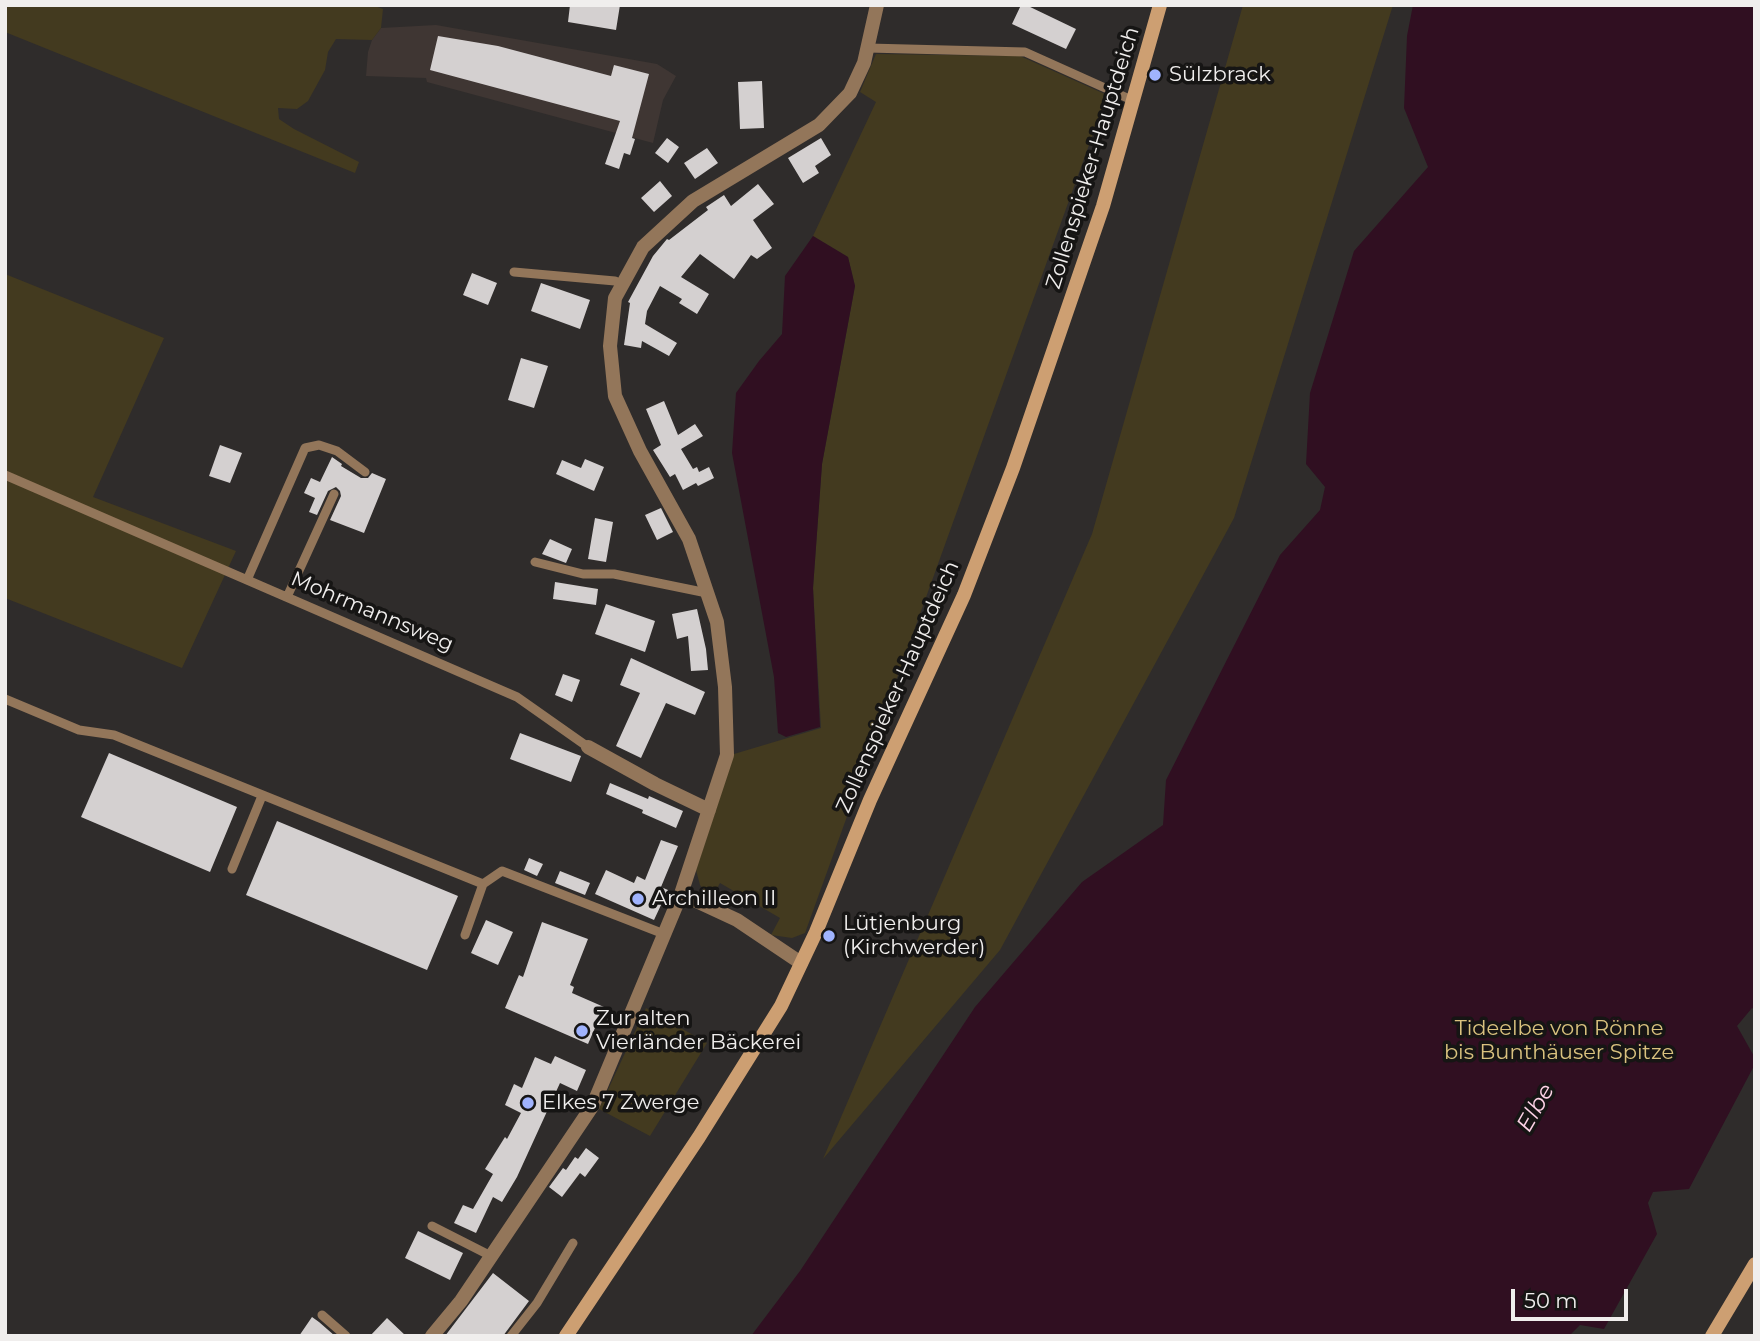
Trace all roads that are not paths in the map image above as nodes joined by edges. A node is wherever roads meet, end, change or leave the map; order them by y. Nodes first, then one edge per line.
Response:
1 (877, 5) edge
2 (1160, 5) edge
3 (868, 48) junction
4 (1134, 101) junction
5 (514, 272) dead end
6 (622, 285) junction
7 (365, 472) dead end
8 (5, 475) edge
9 (334, 494) dead end
10 (535, 562) dead end
11 (247, 580) junction
12 (707, 593) junction
13 (287, 597) junction
14 (5, 699) edge
15 (588, 747) joint
16 (262, 796) junction
17 (709, 810) junction
18 (232, 869) dead end
19 (483, 884) junction
20 (681, 894) junction
21 (664, 934) junction
22 (465, 936) dead end
23 (802, 964) junction
24 (432, 1226) dead end
25 (573, 1243) dead end
26 (491, 1256) junction
27 (1755, 1264) edge
28 (1755, 1271) edge
29 (322, 1315) dead end
30 (346, 1336) edge
31 (432, 1336) edge
32 (511, 1336) edge
33 (566, 1336) edge
34 (1712, 1336) edge

1 - 3 street
2 - 4 street, Zollenspieker-Hauptdeich
3 - 4 lane
3 - 6 street
4 - 23 street, Zollenspieker-Hauptdeich
5 - 6 lane
6 - 12 street
7 - 11 lane
8 - 11 lane, Mohrmannsweg
9 - 13 lane
10 - 12 lane
11 - 13 lane, Mohrmannsweg
12 - 17 street
13 - 15 lane, Mohrmannsweg
14 - 16 lane
15 - 17 street, Mohrmannsweg
16 - 18 lane
16 - 19 lane
17 - 20 street
19 - 21 lane
19 - 22 lane
20 - 21 street
20 - 23 street
21 - 26 street
23 - 33 street, Zollenspieker-Hauptdeich
24 - 26 lane
25 - 32 lane
26 - 31 street
27 - 28 lane
27 - 34 street
29 - 30 lane

